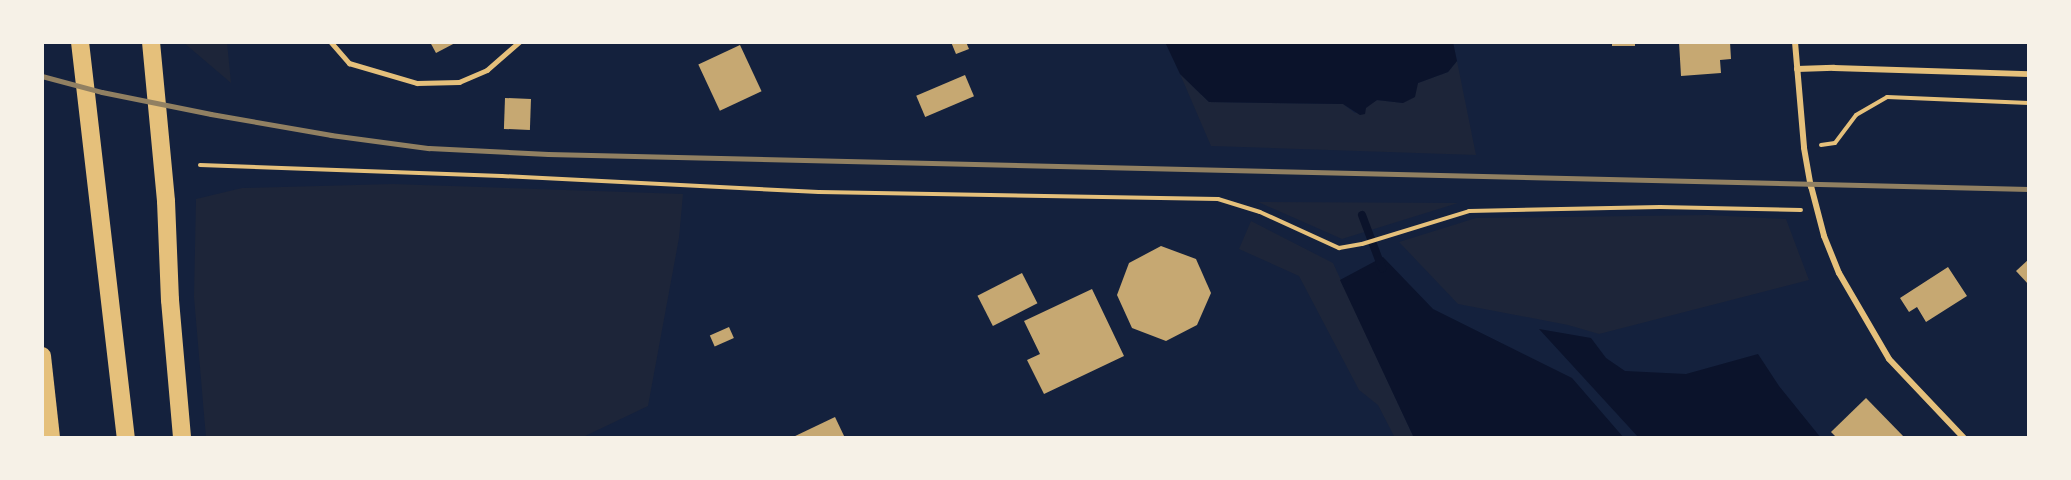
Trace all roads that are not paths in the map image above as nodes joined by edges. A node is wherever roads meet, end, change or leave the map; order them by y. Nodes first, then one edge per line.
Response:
1 (80, 42) edge
2 (151, 42) edge
3 (331, 42) edge
4 (519, 42) edge
5 (1795, 42) edge
6 (1797, 69) junction
7 (2029, 74) edge
8 (42, 356) edge
9 (51, 438) edge
10 (126, 438) edge
11 (182, 438) edge
12 (1964, 438) edge

1 - 10 highway
2 - 11 highway
3 - 4 lane
5 - 6 street
6 - 7 street
6 - 12 street
8 - 9 highway

